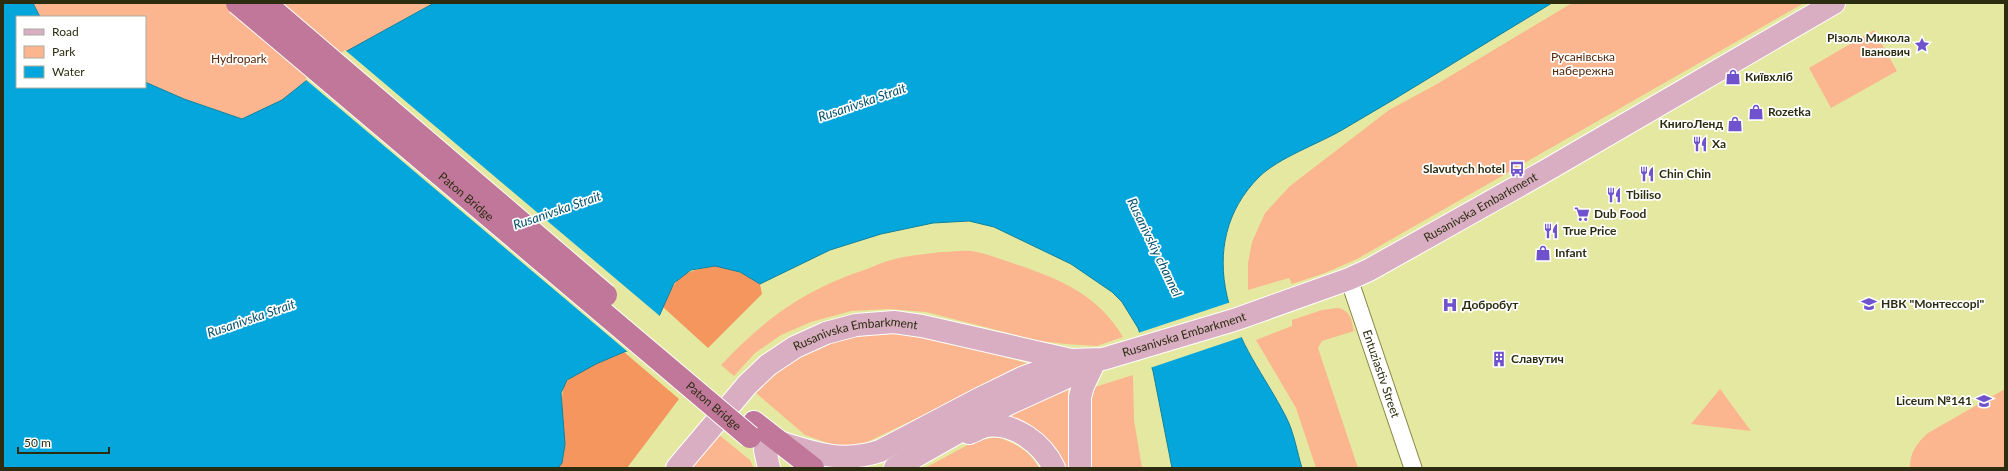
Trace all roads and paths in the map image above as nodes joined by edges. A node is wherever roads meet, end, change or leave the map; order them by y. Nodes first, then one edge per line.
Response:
1 (237, 3) edge
2 (265, 3) edge
3 (1834, 3) edge
4 (1349, 280) junction
5 (1071, 360) junction
6 (1102, 360) junction
7 (763, 444) edge
8 (920, 454) junction
9 (677, 468) edge
10 (788, 468) edge
11 (813, 468) edge
12 (895, 468) edge
13 (1054, 468) edge
14 (1080, 468) edge
15 (1413, 468) edge

1 - 7 highway, Paton Bridge, bridge
2 - 7 highway, Paton Bridge, bridge
3 - 4 main road, Rusanivska Embarkment
4 - 6 main road, Rusanivska Embarkment
4 - 15 street, Entuziastiv Street
5 - 6 main road, Rusanivska Embarkment
5 - 7 main road, Rusanivska Embarkment
5 - 9 main road, Rusanivska Embarkment
6 - 8 main road, Rusanivska Embarkment
6 - 14 main road
7 - 10 highway
7 - 11 highway
8 - 12 main road, Rusanivska Embarkment
8 - 13 main road

